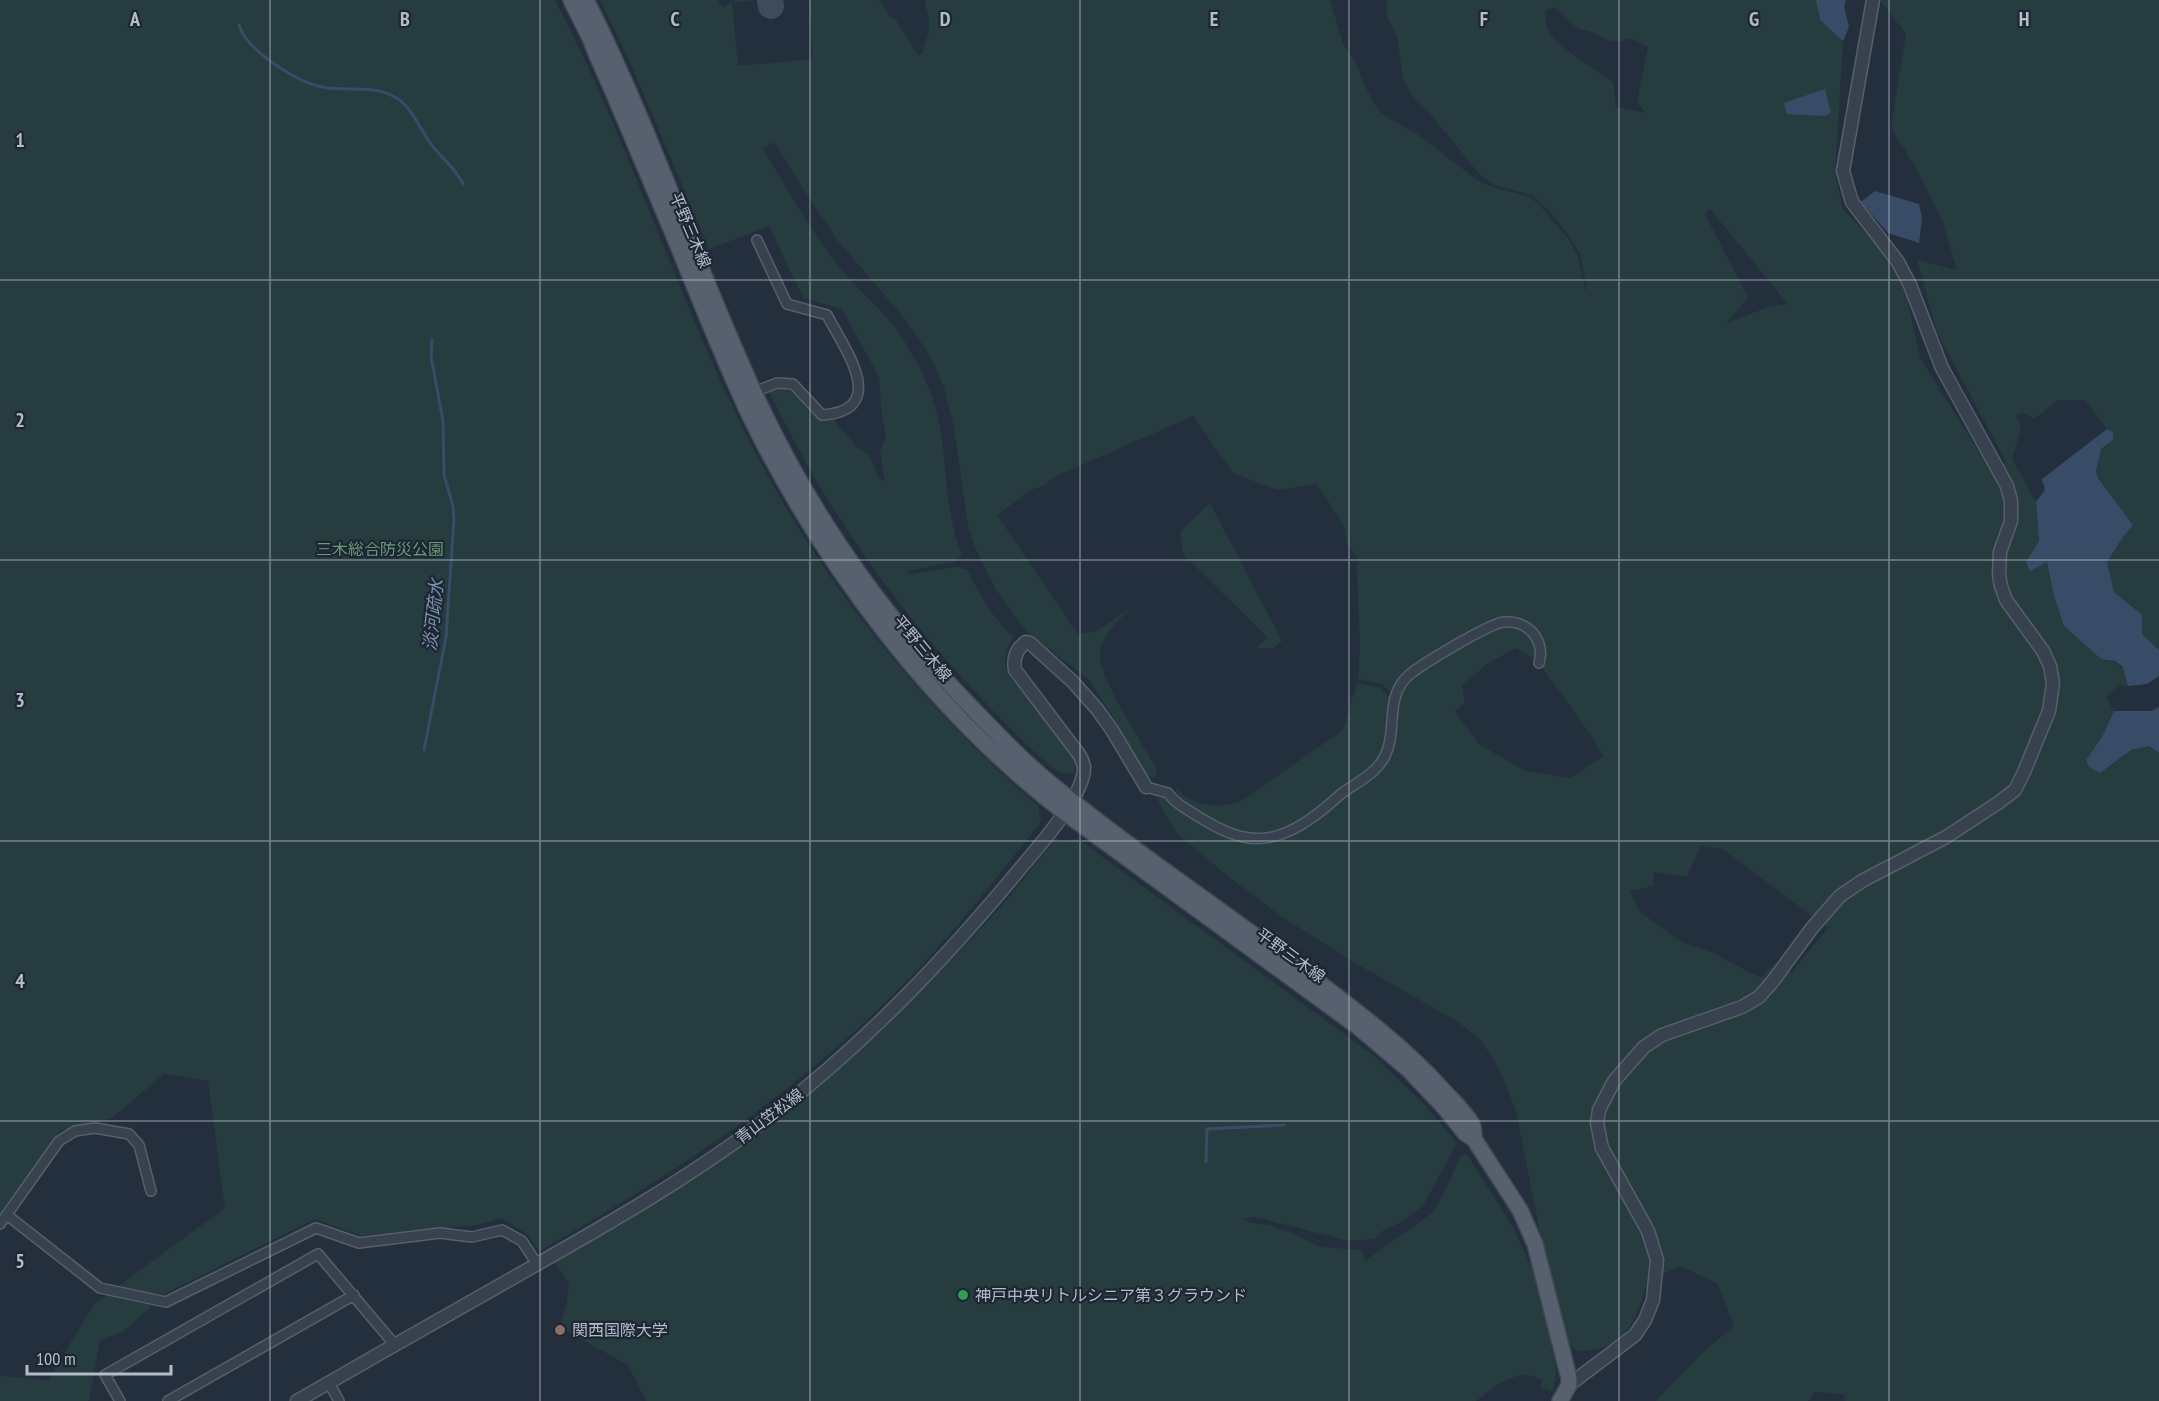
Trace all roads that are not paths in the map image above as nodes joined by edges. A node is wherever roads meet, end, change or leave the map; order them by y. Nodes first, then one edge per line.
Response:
1 (571, 0) edge
2 (586, 0) edge
3 (1873, 0) edge
4 (757, 240) dead end
5 (754, 392) junction
6 (1539, 663) dead end
7 (1146, 787) joint
8 (1068, 806) junction
9 (151, 1191) dead end
10 (6, 1215) junction
11 (0, 1224) edge
12 (537, 1264) junction
13 (354, 1295) junction
14 (395, 1345) junction
15 (329, 1383) junction
16 (1569, 1385) junction
17 (120, 1401) edge
18 (168, 1401) edge
19 (297, 1401) edge
20 (339, 1401) edge
21 (1560, 1401) edge

1 - 8 main road, 平野三木線
2 - 5 main road, 平野三木線
3 - 16 street
4 - 5 street
5 - 8 main road, 平野三木線
6 - 7 street
7 - 8 street, 青山笠松線
8 - 12 street, 青山笠松線
8 - 16 main road, 平野三木線
9 - 10 street
10 - 11 street
10 - 12 street
12 - 14 street, 青山笠松線
13 - 14 street
13 - 17 street
13 - 18 street
14 - 15 street, 青山笠松線
15 - 19 street, 青山笠松線
15 - 20 street
16 - 21 main road

